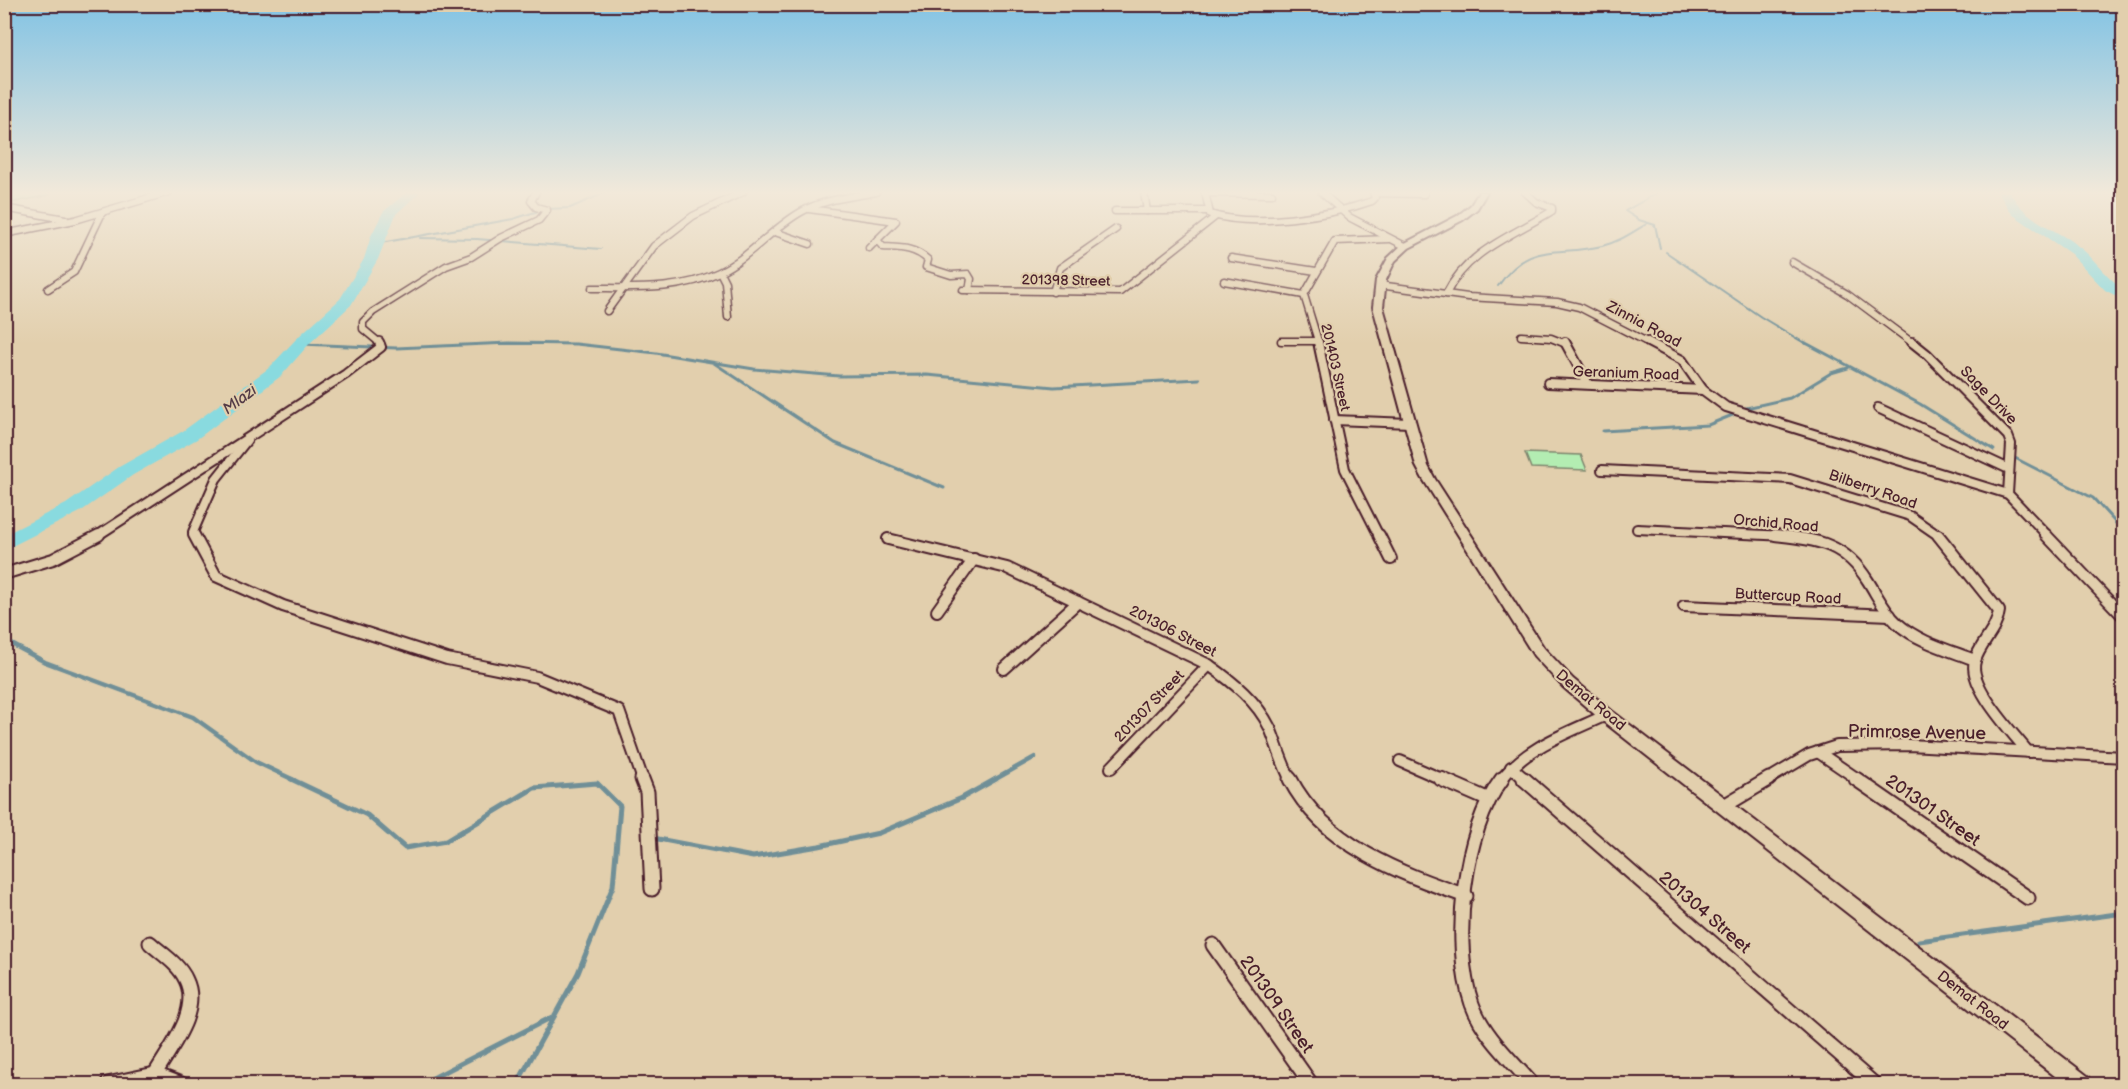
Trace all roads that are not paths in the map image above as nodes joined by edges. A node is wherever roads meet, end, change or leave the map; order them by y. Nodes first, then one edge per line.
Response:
1 (88, 243) edge
2 (495, 243) edge
3 (659, 243) edge
4 (760, 243) edge
5 (805, 243) edge
6 (874, 243) edge
7 (879, 243) edge
8 (1096, 243) edge
9 (1182, 243) edge
10 (1334, 243) edge
11 (1399, 243) edge
12 (1411, 243) edge
13 (1497, 243) edge
14 (810, 244) dead end
15 (1405, 246) junction
16 (869, 248) dead end
17 (1231, 258) dead end
18 (1792, 262) dead end
19 (1316, 271) junction
20 (720, 272) junction
21 (1224, 281) dead end
22 (1379, 285) junction
23 (592, 288) dead end
24 (625, 288) junction
25 (48, 289) dead end
26 (1053, 292) junction
27 (1446, 294) junction
28 (1304, 295) junction
29 (607, 310) dead end
30 (728, 317) dead end
31 (1521, 336) dead end
32 (1281, 340) dead end
33 (1318, 341) junction
34 (1548, 383) dead end
35 (1588, 384) junction
36 (1703, 390) junction
37 (1878, 408) dead end
38 (1334, 420) junction
39 (1410, 423) junction
40 (247, 440) junction
41 (2008, 469) junction
42 (1602, 470) dead end
43 (2008, 494) junction
44 (1636, 529) dead end
45 (888, 539) dead end
46 (974, 559) junction
47 (1391, 559) dead end
48 (4, 574) edge
49 (1078, 602) junction
50 (1684, 606) dead end
51 (937, 611) dead end
52 (1890, 615) junction
53 (2124, 618) edge
54 (1975, 660) junction
55 (1209, 665) junction
56 (1004, 669) dead end
57 (1606, 715) junction
58 (1818, 752) junction
59 (2028, 752) junction
60 (2124, 757) edge
61 (1400, 761) dead end
62 (1511, 767) junction
63 (1111, 768) dead end
64 (1487, 799) junction
65 (1724, 806) junction
66 (652, 889) dead end
67 (1466, 896) junction
68 (2028, 898) dead end
69 (150, 943) dead end
70 (1213, 945) dead end
71 (155, 1074) junction
72 (106, 1084) edge
73 (181, 1084) edge
74 (1311, 1084) edge
75 (1532, 1084) edge
76 (1874, 1084) edge
77 (2081, 1084) edge

1 - 25 street
2 - 40 street
3 - 24 street
4 - 20 street
5 - 14 street
6 - 16 street
7 - 26 street, 201398 Street
8 - 26 street
9 - 26 street, 201398 Street
10 - 19 street
11 - 15 street
12 - 15 street, Demat Road
13 - 27 street
15 - 22 street, Demat Road
17 - 19 street
18 - 41 street, Sage Drive
19 - 28 street
20 - 24 street
20 - 30 street
21 - 28 street
22 - 27 street, Zinnia Road
22 - 39 street, Demat Road
23 - 24 street
24 - 29 street
27 - 36 street, Zinnia Road
28 - 33 street, 201403 Street
31 - 35 street
32 - 33 street
33 - 38 street, 201403 Street
34 - 35 street, Geranium Road
35 - 36 street, Geranium Road
36 - 43 street, Zinnia Road
37 - 41 street
38 - 39 street, 201403 Street
38 - 47 street, 201403 Street
39 - 57 street, Demat Road
40 - 48 street
40 - 66 street
41 - 43 street, Sage Drive
42 - 54 street, Bilberry Road
43 - 53 street
44 - 52 street, Orchid Road
45 - 46 street, 201306 Street
46 - 49 street, 201306 Street
46 - 51 street
49 - 55 street, 201306 Street
49 - 56 street
50 - 52 street, Buttercup Road
52 - 54 street, Orchid Road
54 - 59 street
55 - 63 street, 201307 Street
55 - 67 street, 201306 Street
57 - 62 street
57 - 65 street, Demat Road
58 - 59 street, Primrose Avenue
58 - 65 street, Primrose Avenue
58 - 68 street, 201301 Street
59 - 60 street, Primrose Avenue
61 - 64 street
62 - 64 street
62 - 76 street, 201304 Street
64 - 67 street
65 - 77 street, Demat Road
67 - 75 street
69 - 71 street
70 - 74 street, 201309 Street
71 - 72 street
71 - 73 street

